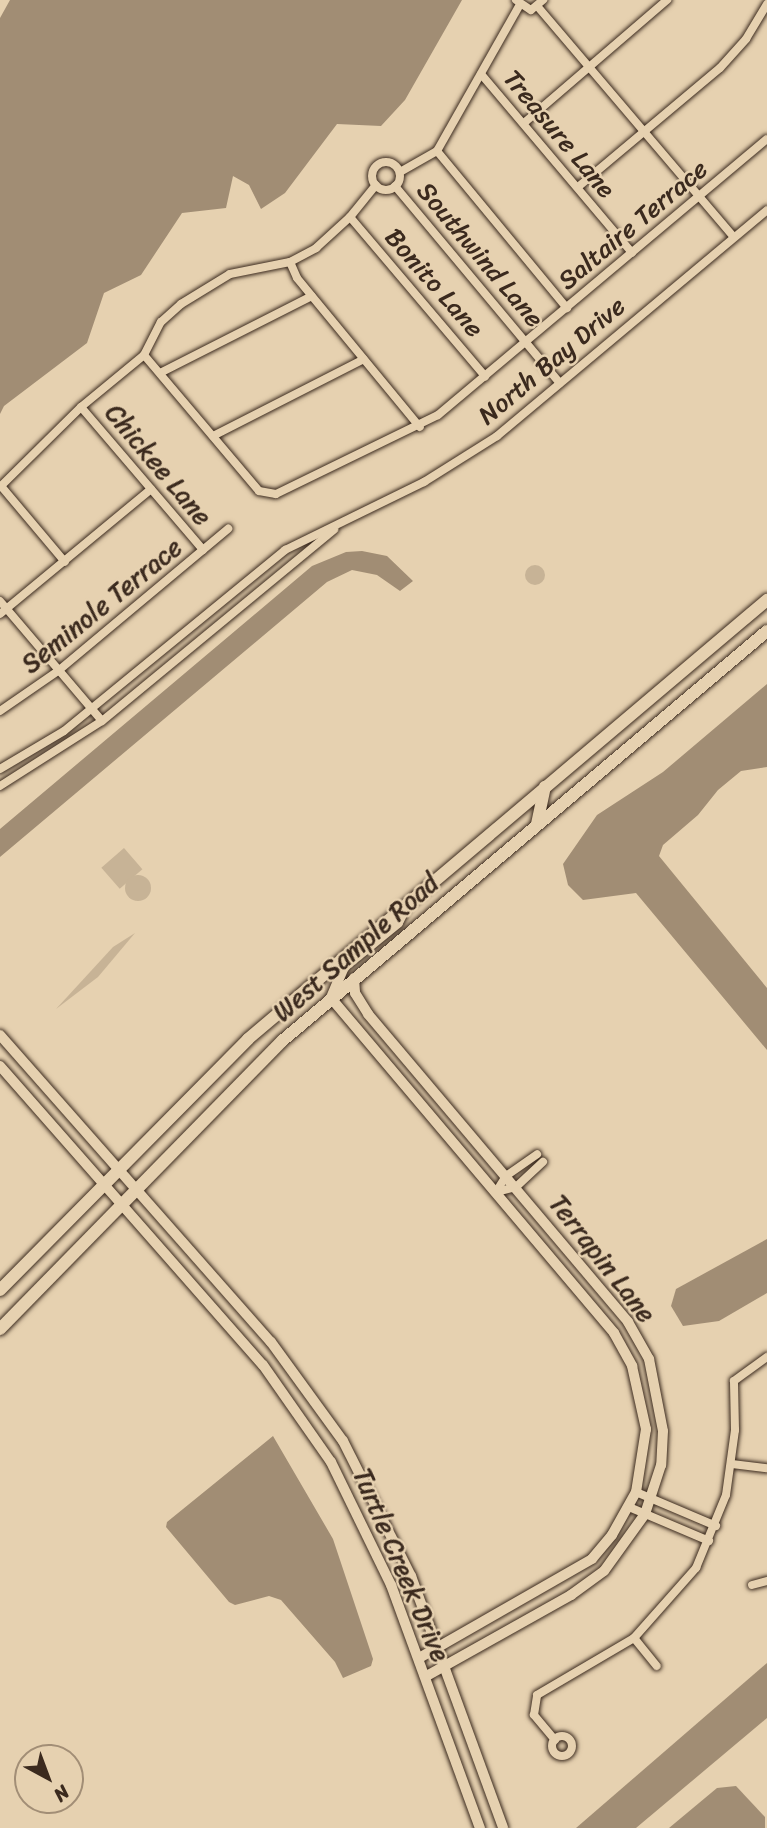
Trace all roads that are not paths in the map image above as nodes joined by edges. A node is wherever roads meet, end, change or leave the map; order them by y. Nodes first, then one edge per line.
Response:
1 (667, 0) edge
2 (518, 3) edge
3 (541, 4) edge
4 (767, 4) edge
5 (589, 67) junction
6 (481, 74) junction
7 (524, 122) junction
8 (643, 132) junction
9 (767, 139) edge
10 (438, 151) junction
11 (400, 173) junction
12 (376, 185) junction
13 (395, 186) junction
14 (578, 187) junction
15 (699, 197) junction
16 (767, 210) edge
17 (350, 217) junction
18 (734, 237) junction
19 (632, 253) junction
20 (290, 262) junction
21 (312, 296) junction
22 (567, 307) junction
23 (526, 342) junction
24 (144, 355) junction
25 (364, 359) junction
26 (160, 373) junction
27 (485, 376) junction
28 (561, 383) junction
29 (80, 407) junction
30 (420, 427) junction
31 (213, 436) junction
32 (1, 486) edge
33 (150, 489) junction
34 (347, 520) junction
35 (228, 529) dead end
36 (203, 551) junction
37 (65, 562) junction
38 (767, 600) edge
39 (0, 601) edge
40 (4, 612) edge
41 (767, 631) edge
42 (58, 671) junction
43 (91, 709) junction
44 (0, 711) edge
45 (102, 721) junction
46 (0, 769) edge
47 (0, 786) edge
48 (545, 787) junction
49 (537, 824) junction
50 (408, 902) junction
51 (354, 978) junction
52 (331, 998) junction
53 (0, 1035) edge
54 (0, 1066) edge
55 (537, 1154) dead end
56 (543, 1161) dead end
57 (117, 1168) junction
58 (506, 1176) junction
59 (102, 1184) junction
60 (135, 1187) junction
61 (516, 1187) junction
62 (496, 1192) junction
63 (120, 1203) junction
64 (0, 1290) edge
65 (0, 1329) edge
66 (767, 1357) edge
67 (298, 1375) junction
68 (282, 1390) junction
69 (732, 1464) junction
70 (767, 1468) edge
71 (636, 1492) junction
72 (651, 1498) junction
73 (355, 1505) junction
74 (629, 1507) junction
75 (381, 1509) junction
76 (645, 1514) junction
77 (716, 1526) junction
78 (709, 1541) junction
79 (571, 1575) junction
80 (767, 1581) edge
81 (752, 1585) dead end
82 (536, 1615) junction
83 (634, 1638) junction
84 (436, 1648) junction
85 (419, 1658) junction
86 (657, 1666) dead end
87 (443, 1667) junction
88 (425, 1676) junction
89 (555, 1740) dead end
90 (480, 1828) edge
91 (503, 1828) edge

1 - 5 street
2 - 3 street
2 - 6 street
3 - 5 street
4 - 8 street
5 - 7 street
5 - 8 street
6 - 7 street, Treasure Lane
6 - 10 street
7 - 14 street, Treasure Lane
8 - 14 street
8 - 15 street
9 - 15 street, Saltaire Terrace
10 - 11 street
10 - 22 street
11 - 12 street
11 - 13 street
12 - 13 street
12 - 17 street
13 - 23 street, Southwind Lane
14 - 19 street, Treasure Lane
15 - 18 street
15 - 19 street, Saltaire Terrace
16 - 18 street, North Bay Drive
17 - 20 street
17 - 27 street, Bonito Lane
18 - 28 street, North Bay Drive
19 - 22 street, Saltaire Terrace
20 - 21 street
20 - 24 street
21 - 25 street
21 - 26 street
22 - 23 street, Saltaire Terrace
23 - 27 street, Saltaire Terrace
23 - 28 street, Southwind Lane
24 - 26 street
24 - 29 street
25 - 30 street
25 - 31 street
26 - 31 street
27 - 30 street, Saltaire Terrace
28 - 34 street, North Bay Drive
29 - 32 street
29 - 33 street, Chickee Lane
30 - 31 street, Saltaire Terrace
32 - 37 street
33 - 36 street, Chickee Lane
33 - 37 street
34 - 43 street, North Bay Drive
34 - 45 street, North Bay Drive
35 - 36 street, Seminole Terrace
36 - 42 street, Seminole Terrace
37 - 40 street
38 - 48 main road, West Sample Road
39 - 40 street
40 - 42 street
41 - 49 main road, West Sample Road
42 - 43 street
42 - 44 street, Seminole Terrace
43 - 45 street
43 - 46 street, North Bay Drive
45 - 47 street, North Bay Drive
48 - 49 main road
48 - 50 main road, West Sample Road
49 - 51 main road, West Sample Road
50 - 52 street
50 - 57 main road, West Sample Road
51 - 52 main road, West Sample Road
51 - 58 street, Terrapin Lane
52 - 60 main road, West Sample Road
52 - 62 street, Terrapin Lane
53 - 57 street, Turtle Creek Drive
54 - 59 street, Turtle Creek Drive
55 - 58 street
56 - 61 street
57 - 59 main road, West Sample Road
57 - 60 street, Turtle Creek Drive
58 - 61 street, Terrapin Lane
58 - 62 street
59 - 63 street, Turtle Creek Drive
59 - 64 main road, West Sample Road
60 - 63 main road, West Sample Road
60 - 67 street, Turtle Creek Drive
61 - 62 street
61 - 72 street, Terrapin Lane
62 - 71 street, Terrapin Lane
63 - 65 main road, West Sample Road
63 - 68 street, Turtle Creek Drive
66 - 69 street
67 - 68 street
67 - 75 street, Turtle Creek Drive
68 - 73 street, Turtle Creek Drive
69 - 70 street
69 - 77 street
71 - 72 street
71 - 74 street, Terrapin Lane
72 - 76 street, Terrapin Lane
72 - 77 street
73 - 75 street
73 - 85 street, Turtle Creek Drive
74 - 76 street
74 - 79 street, Terrapin Lane
75 - 84 street, Turtle Creek Drive
76 - 78 street
76 - 82 street, Terrapin Lane
77 - 78 street
78 - 83 street
79 - 82 street
79 - 84 street, Terrapin Lane
80 - 81 street
82 - 87 street, Terrapin Lane
83 - 86 street
83 - 89 street
84 - 85 street, Terrapin Lane
84 - 87 street, Turtle Creek Drive
85 - 88 street, Turtle Creek Drive
87 - 88 street, Terrapin Lane
87 - 91 street, Turtle Creek Drive
88 - 90 street, Turtle Creek Drive

